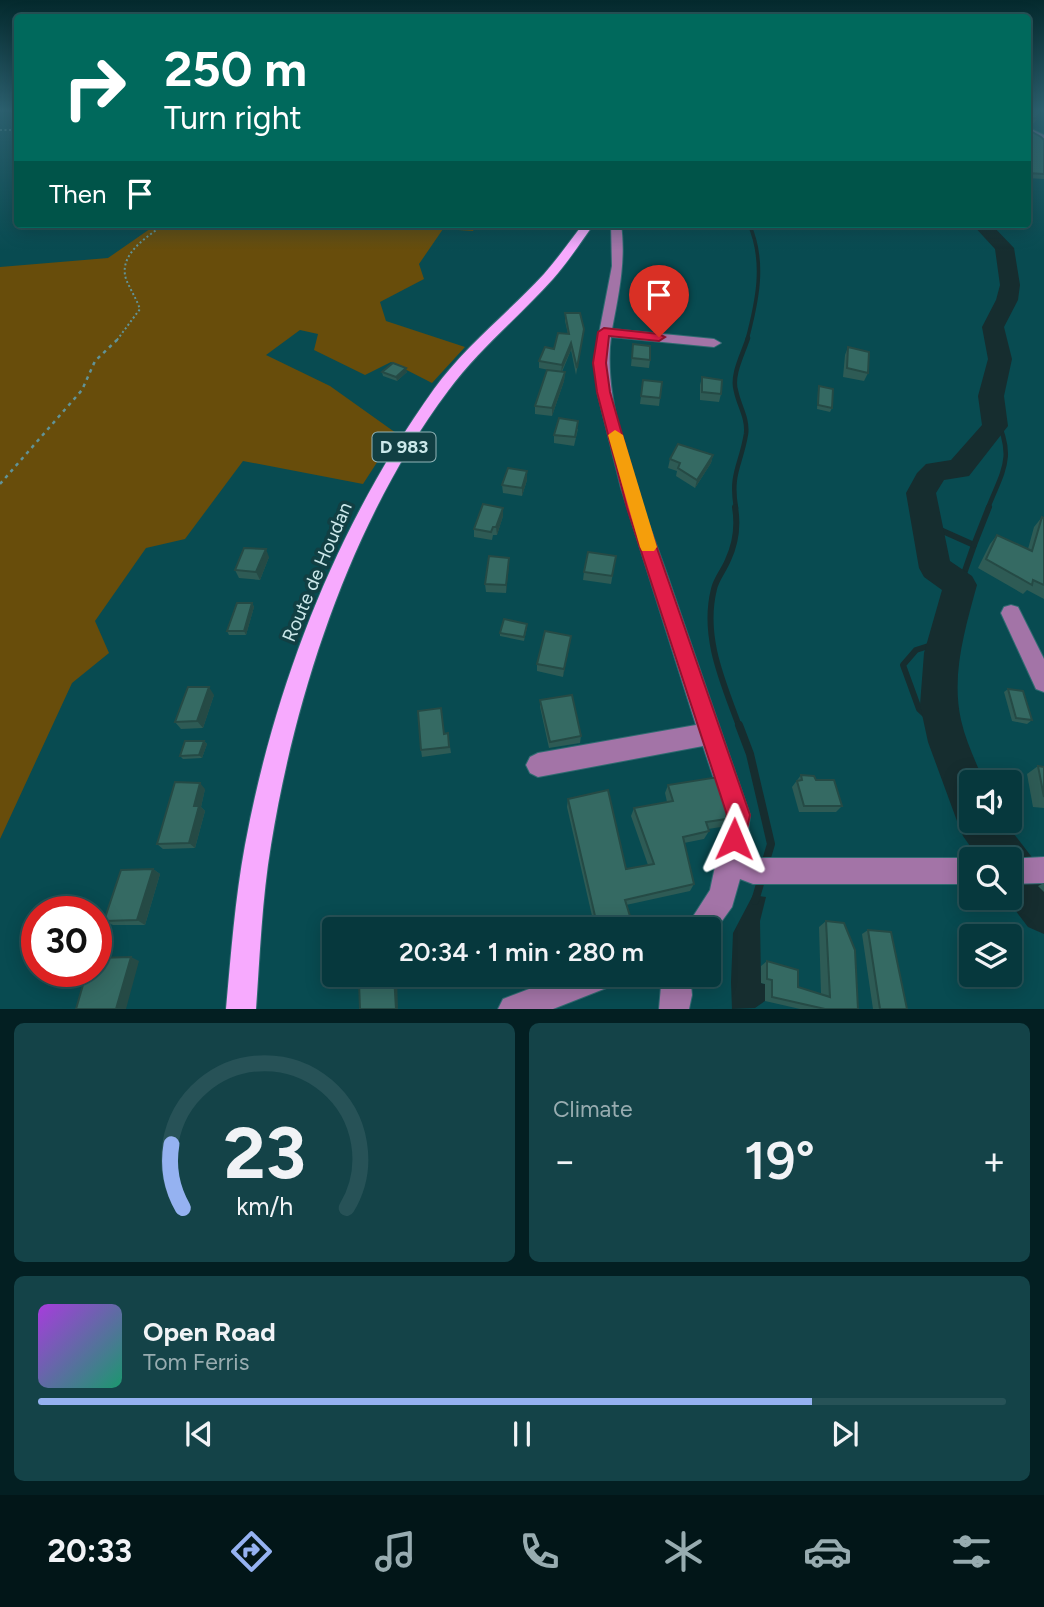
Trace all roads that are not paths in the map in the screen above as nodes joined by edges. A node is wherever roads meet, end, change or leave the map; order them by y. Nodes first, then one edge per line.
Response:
1 (586, 228) edge
2 (616, 228) edge
3 (604, 332) junction
4 (715, 343) dead end
5 (1011, 613) dead end
6 (1044, 682) edge
7 (711, 733) junction
8 (538, 765) dead end
9 (754, 868) junction
10 (1042, 870) edge
11 (959, 871) edge
12 (1022, 871) edge
13 (708, 917) edge
14 (572, 987) edge
15 (675, 987) edge
16 (241, 1009) edge
17 (513, 1009) edge
18 (674, 1009) edge

1 - 16 main road, Route de Houdan / D 983
2 - 3 street
3 - 4 street
3 - 7 street
5 - 6 street
7 - 8 street
7 - 9 street
9 - 11 street
9 - 13 street
10 - 12 street
14 - 17 street
15 - 18 street

